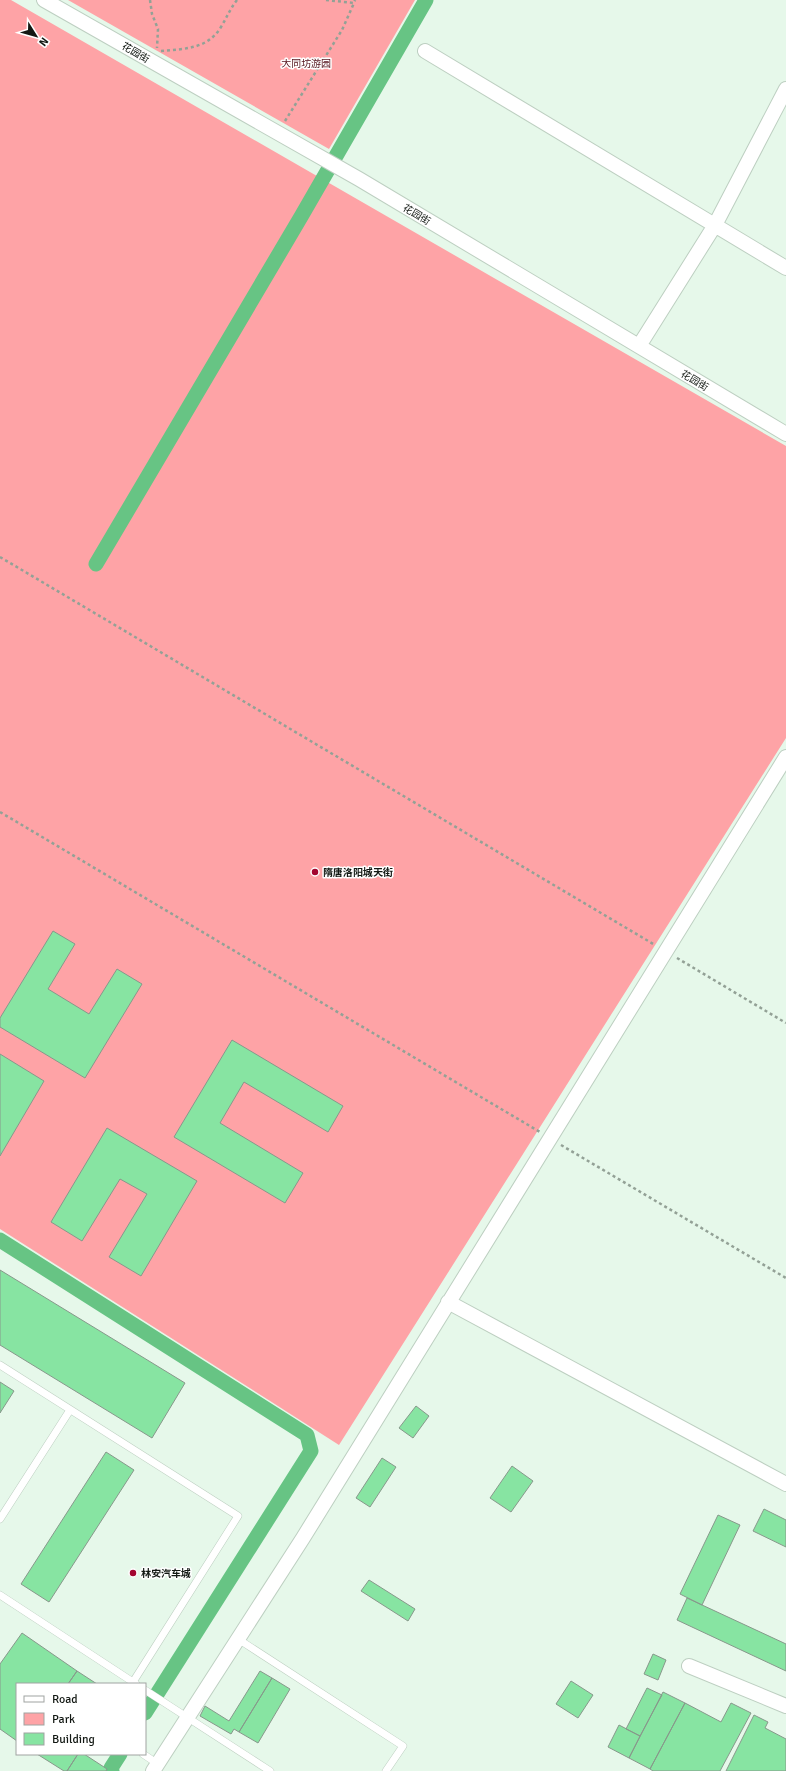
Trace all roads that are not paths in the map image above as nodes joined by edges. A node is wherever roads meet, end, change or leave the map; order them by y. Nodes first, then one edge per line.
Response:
1 (44, 0) edge
2 (425, 51) dead end
3 (786, 89) edge
4 (715, 225) junction
5 (786, 268) edge
6 (639, 346) junction
7 (786, 434) edge
8 (786, 757) edge
9 (448, 1302) junction
10 (0, 1365) edge
11 (70, 1410) junction
12 (786, 1484) edge
13 (0, 1519) edge
14 (0, 1596) edge
15 (238, 1639) junction
16 (689, 1666) dead end
17 (135, 1683) edge
18 (146, 1691) edge
19 (786, 1706) edge
20 (188, 1717) junction
21 (144, 1755) edge
22 (155, 1767) edge
23 (270, 1771) edge
24 (386, 1771) edge

1 - 6 street, 花园街
2 - 4 street
3 - 4 street
4 - 5 street
4 - 6 street
6 - 7 street, 花园街
8 - 9 street
9 - 12 street
9 - 15 street
10 - 11 lane
11 - 13 lane
11 - 17 lane
14 - 17 lane
15 - 20 street
15 - 24 lane
16 - 19 street
18 - 20 lane
20 - 22 street
20 - 23 lane
21 - 22 lane

